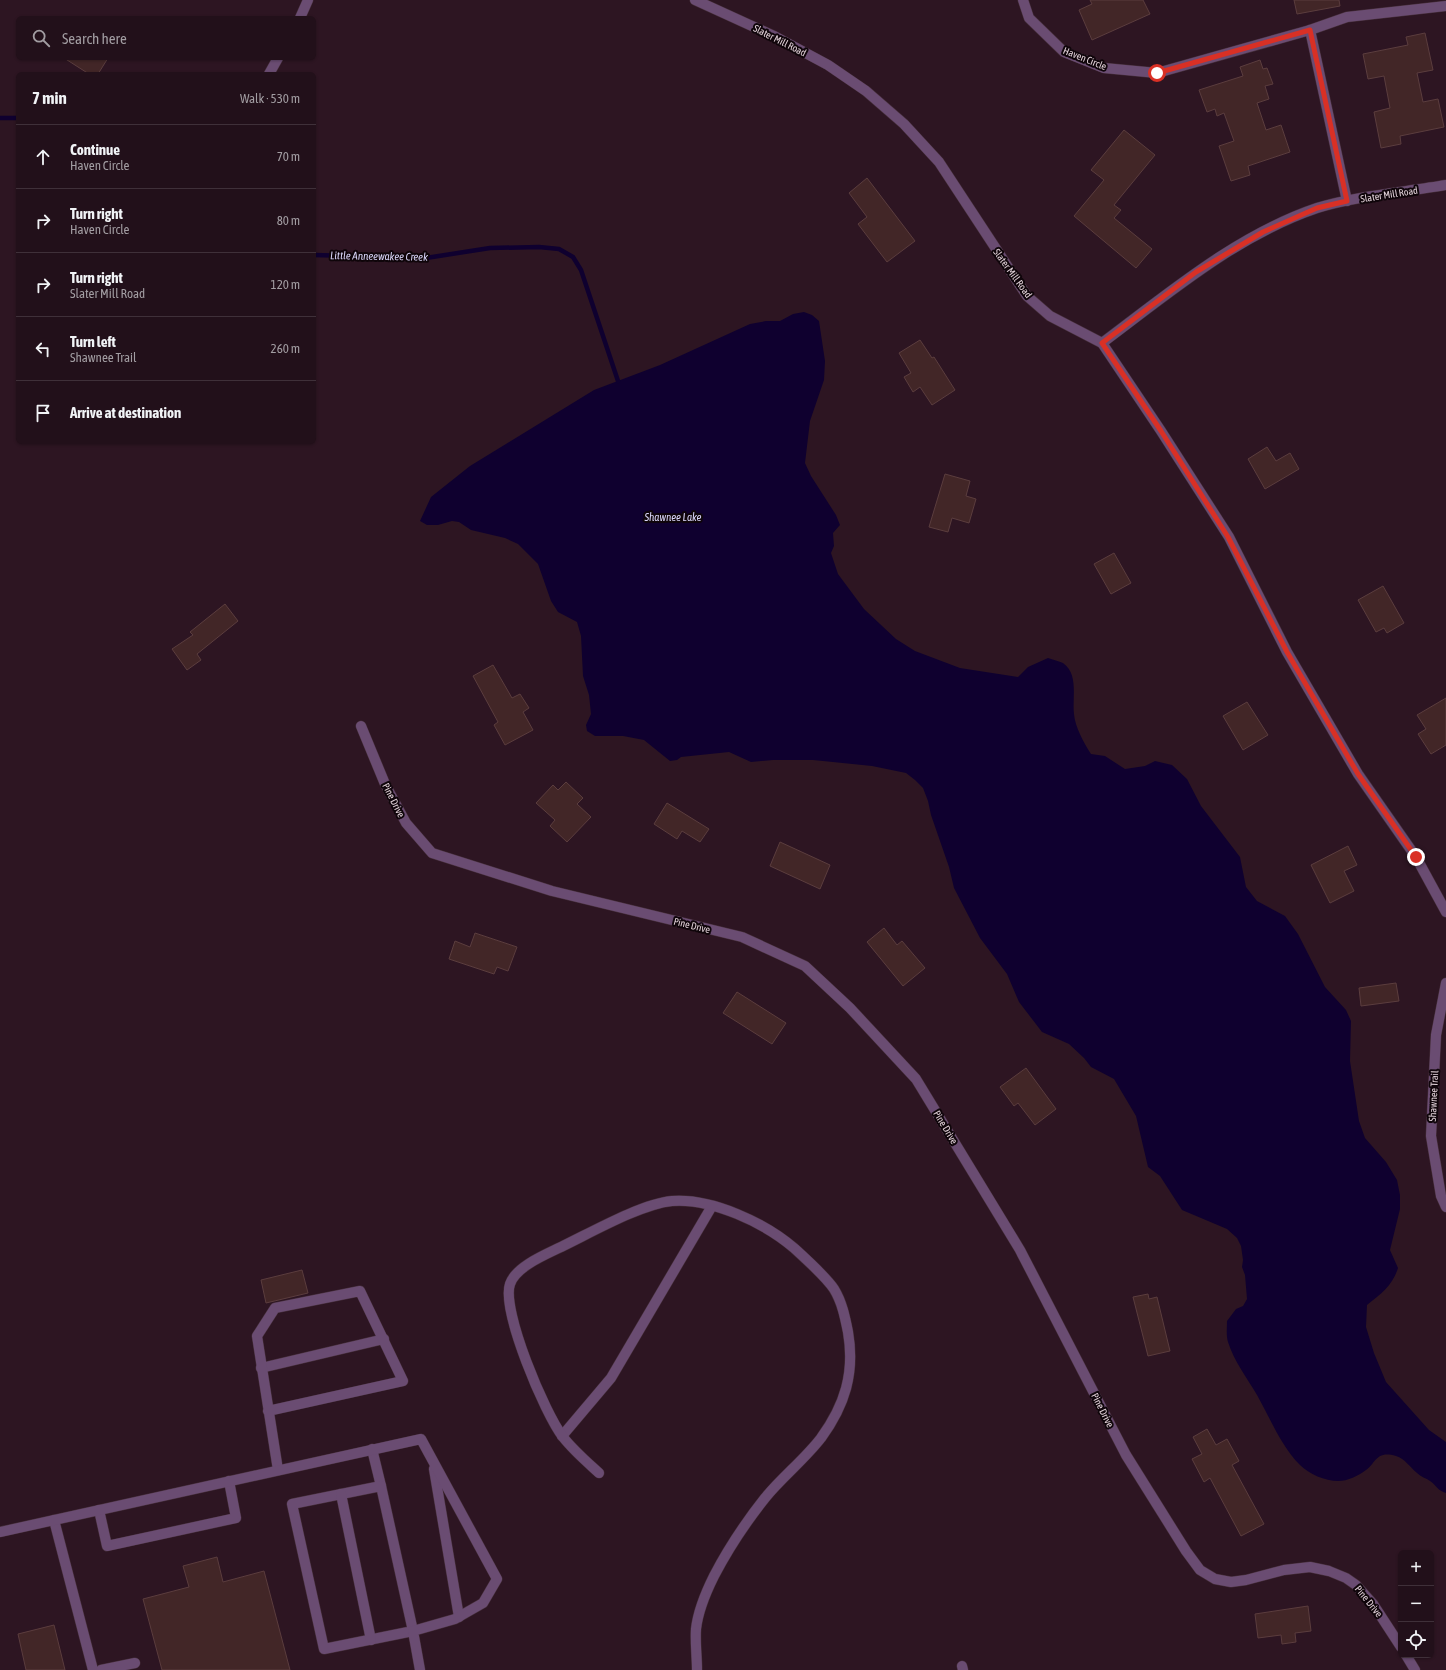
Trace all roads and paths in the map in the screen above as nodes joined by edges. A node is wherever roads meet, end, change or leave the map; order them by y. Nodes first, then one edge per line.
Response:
1 (308, 0) edge
2 (695, 0) edge
3 (1023, 0) edge
4 (1446, 6) edge
5 (301, 16) edge
6 (1310, 30) junction
7 (277, 60) edge
8 (270, 72) edge
9 (1446, 185) edge
10 (1347, 201) junction
11 (1102, 343) junction
12 (361, 726) dead end
13 (1446, 912) edge
14 (1446, 983) edge
15 (712, 1206) junction
16 (1446, 1207) edge
17 (384, 1339) junction
18 (262, 1368) junction
19 (268, 1411) junction
20 (562, 1436) junction
21 (372, 1449) junction
22 (432, 1460) junction
23 (278, 1470) junction
24 (599, 1474) dead end
25 (229, 1481) junction
26 (381, 1486) junction
27 (341, 1494) junction
28 (98, 1510) junction
29 (54, 1520) junction
30 (0, 1532) edge
31 (459, 1617) junction
32 (413, 1631) junction
33 (371, 1640) junction
34 (1398, 1642) edge
35 (1408, 1658) edge
36 (135, 1663) dead end
37 (93, 1670) edge
38 (101, 1670) edge
39 (420, 1670) edge
40 (697, 1670) edge
41 (1416, 1670) edge

1 - 5 street
2 - 11 street, Slater Mill Road
3 - 6 street, Haven Circle
4 - 6 street, Haven Circle
6 - 10 street
7 - 8 street
9 - 10 street, Slater Mill Road
10 - 11 street, Slater Mill Road
11 - 13 street
12 - 34 street, Pine Drive
14 - 16 street, Shawnee Trail
15 - 20 street
15 - 20 street
15 - 40 street
17 - 18 street
17 - 18 street
17 - 19 street
18 - 19 street
19 - 23 street
20 - 24 street
21 - 22 street
21 - 23 street
21 - 26 street
22 - 31 street
22 - 31 street
23 - 25 street
25 - 28 street
25 - 28 street
26 - 27 street
26 - 32 street
27 - 33 street
27 - 33 street
28 - 29 street
29 - 30 street
29 - 37 street
31 - 32 street
32 - 33 street
32 - 39 street
35 - 41 street
36 - 38 street

